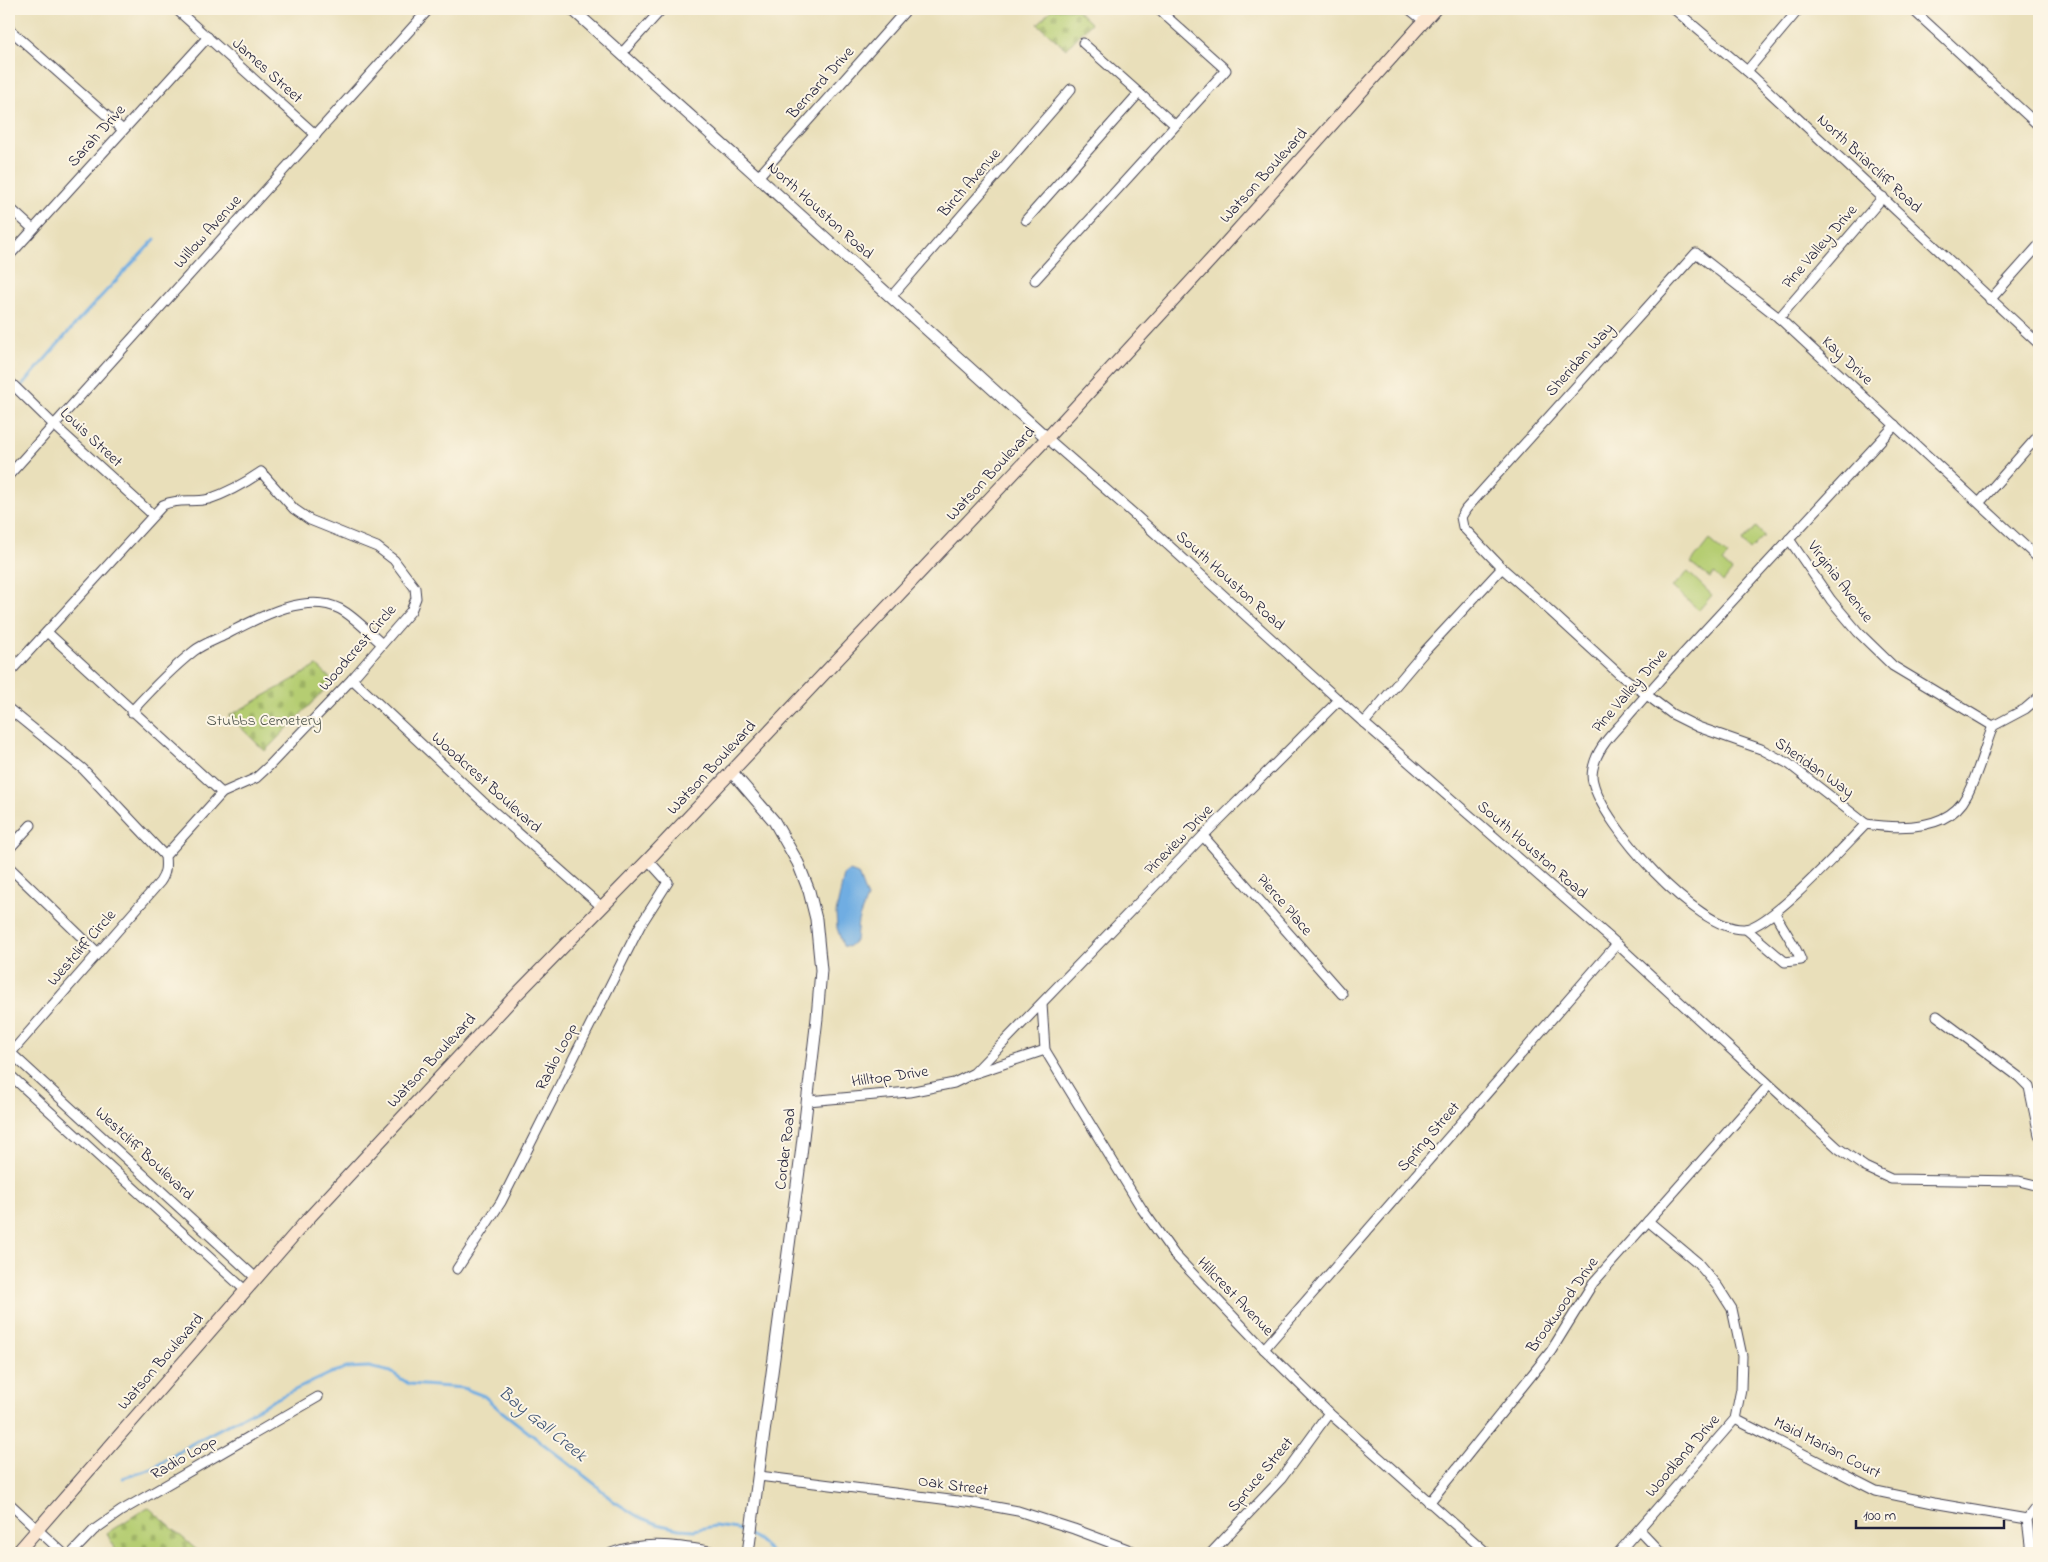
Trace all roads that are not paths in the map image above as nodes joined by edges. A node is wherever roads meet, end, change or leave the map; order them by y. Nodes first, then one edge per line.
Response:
1 (176, 9) edge
2 (429, 9) edge
3 (572, 9) edge
4 (662, 9) edge
5 (906, 9) edge
6 (1158, 9) edge
7 (1409, 9) edge
8 (1435, 9) edge
9 (1674, 9) edge
10 (1799, 9) edge
11 (1912, 9) edge
12 (1424, 21) junction
13 (9, 29) edge
14 (208, 37) junction
15 (1083, 43) dead end
16 (621, 54) junction
17 (1748, 71) junction
18 (1071, 89) dead end
19 (1139, 93) junction
20 (1175, 125) junction
21 (2039, 126) edge
22 (123, 130) junction
23 (316, 135) junction
24 (758, 177) junction
25 (1883, 197) junction
26 (9, 208) edge
27 (1026, 220) dead end
28 (33, 229) junction
29 (2039, 245) edge
30 (9, 256) edge
31 (1035, 280) dead end
32 (891, 297) junction
33 (1990, 300) junction
34 (1779, 318) junction
35 (2039, 344) edge
36 (9, 381) edge
37 (54, 425) junction
38 (1895, 425) junction
39 (2039, 435) edge
40 (1047, 438) junction
41 (9, 475) edge
42 (1980, 502) junction
43 (153, 515) junction
44 (1789, 538) junction
45 (2039, 559) edge
46 (1502, 568) junction
47 (47, 632) junction
48 (381, 643) junction
49 (9, 673) edge
50 (352, 679) junction
51 (1646, 695) junction
52 (2039, 697) edge
53 (1339, 700) junction
54 (9, 709) edge
55 (132, 712) junction
56 (1364, 723) junction
57 (1993, 726) junction
58 (731, 771) junction
59 (222, 793) junction
60 (1866, 824) junction
61 (30, 825) dead end
62 (1203, 836) junction
63 (9, 849) edge
64 (165, 856) junction
65 (648, 860) junction
66 (9, 867) edge
67 (602, 907) junction
68 (1775, 913) junction
69 (1746, 930) junction
70 (1617, 944) junction
71 (98, 952) junction
72 (1342, 994) dead end
73 (1042, 1004) junction
74 (1937, 1016) dead end
75 (1045, 1050) junction
76 (10, 1054) edge
77 (974, 1073) junction
78 (9, 1074) edge
79 (1769, 1085) junction
80 (808, 1101) junction
81 (2039, 1135) edge
82 (2039, 1186) edge
83 (1648, 1221) junction
84 (457, 1269) dead end
85 (256, 1278) junction
86 (245, 1290) junction
87 (1264, 1349) junction
88 (318, 1397) dead end
89 (1329, 1413) junction
90 (1735, 1418) junction
91 (759, 1476) junction
92 (9, 1503) edge
93 (1429, 1503) junction
94 (2039, 1503) edge
95 (2026, 1519) junction
96 (37, 1530) junction
97 (1639, 1530) junction
98 (17, 1553) edge
99 (63, 1553) edge
100 (72, 1553) edge
101 (611, 1553) edge
102 (722, 1553) edge
103 (748, 1553) edge
104 (1138, 1553) edge
105 (1212, 1553) edge
106 (1487, 1553) edge
107 (1618, 1553) edge
108 (1661, 1553) edge
109 (2032, 1553) edge

1 - 14 street, James Street
2 - 23 street, Willow Avenue
3 - 16 street, North Houston Road
4 - 16 street
5 - 24 street, Bernard Drive
6 - 20 street
7 - 12 street
8 - 12 main road, Watson Boulevard
9 - 17 street, North Briarcliff Road
10 - 17 street
11 - 21 street
12 - 40 main road, Watson Boulevard
13 - 22 street
14 - 22 street, Sarah Drive
14 - 23 street, James Street
15 - 19 street
16 - 24 street, North Houston Road
17 - 25 street, North Briarcliff Road
18 - 32 street, Birch Avenue
19 - 20 street
19 - 27 street
20 - 31 street
22 - 28 street, Sarah Drive
23 - 37 street, Willow Avenue
24 - 32 street, North Houston Road
25 - 33 street, North Briarcliff Road
25 - 34 street, Pine Valley Drive
26 - 28 street
28 - 30 street, Sarah Drive
29 - 33 street
32 - 40 street, North Houston Road
33 - 35 street, North Briarcliff Road
34 - 38 street, Kay Drive
34 - 46 street, Sheridan Way
36 - 37 street, Louis Street
37 - 41 street, Willow Avenue
37 - 43 street, Louis Street
38 - 42 street
38 - 44 street, Pine Valley Drive
39 - 42 street
40 - 53 street, South Houston Road
40 - 58 main road, Watson Boulevard
42 - 45 street
43 - 47 street, Woodcrest Circle
43 - 48 street, Woodcrest Circle
44 - 51 street, Pine Valley Drive
44 - 57 street, Virginia Avenue
46 - 51 street, Sheridan Way
46 - 56 street
47 - 49 street
47 - 55 street
48 - 50 street, Woodcrest Circle
48 - 55 street
50 - 59 street, Woodcrest Circle
50 - 67 street, Woodcrest Boulevard
51 - 60 street, Sheridan Way
51 - 69 street, Pine Valley Drive
52 - 57 street
53 - 56 street, South Houston Road
53 - 62 street, Pineview Drive
54 - 64 street
55 - 59 street
56 - 70 street, South Houston Road
57 - 60 street
58 - 65 main road, Watson Boulevard
58 - 80 street, Corder Road
59 - 64 street
60 - 68 street
61 - 63 street
62 - 72 street, Pierce Place
62 - 73 street, Pineview Drive
64 - 71 street, Westcliff Circle
65 - 67 main road, Watson Boulevard
65 - 84 street, Radio Loop
66 - 71 street
67 - 85 main road, Watson Boulevard
68 - 69 street
68 - 69 street
70 - 79 street, South Houston Road
70 - 87 street, Spring Street
71 - 76 street, Westcliff Circle
73 - 75 street, Hillcrest Avenue
73 - 77 street, Hilltop Drive
74 - 81 street
75 - 77 street, Hilltop Drive
75 - 87 street, Hillcrest Avenue
76 - 85 street, Westcliff Boulevard
77 - 80 street, Hilltop Drive
78 - 86 street, Westcliff Boulevard
79 - 82 street, South Houston Road
79 - 83 street, Brookwood Drive
80 - 91 street, Corder Road
83 - 90 street, Woodland Drive
83 - 93 street, Brookwood Drive
85 - 86 main road, Watson Boulevard
86 - 96 main road, Watson Boulevard
87 - 89 street, Hillcrest Avenue
88 - 100 street, Radio Loop
89 - 93 street, Hillcrest Avenue
89 - 105 street, Spruce Street
90 - 95 street, Maid Marian Court
90 - 97 street, Woodland Drive
91 - 103 street, Corder Road
91 - 104 street, Oak Street
92 - 96 street
93 - 106 street, Hillcrest Avenue
94 - 95 street
95 - 109 street
96 - 98 main road, Watson Boulevard
96 - 99 street
97 - 107 street, Woodland Drive
97 - 108 street
101 - 102 street

